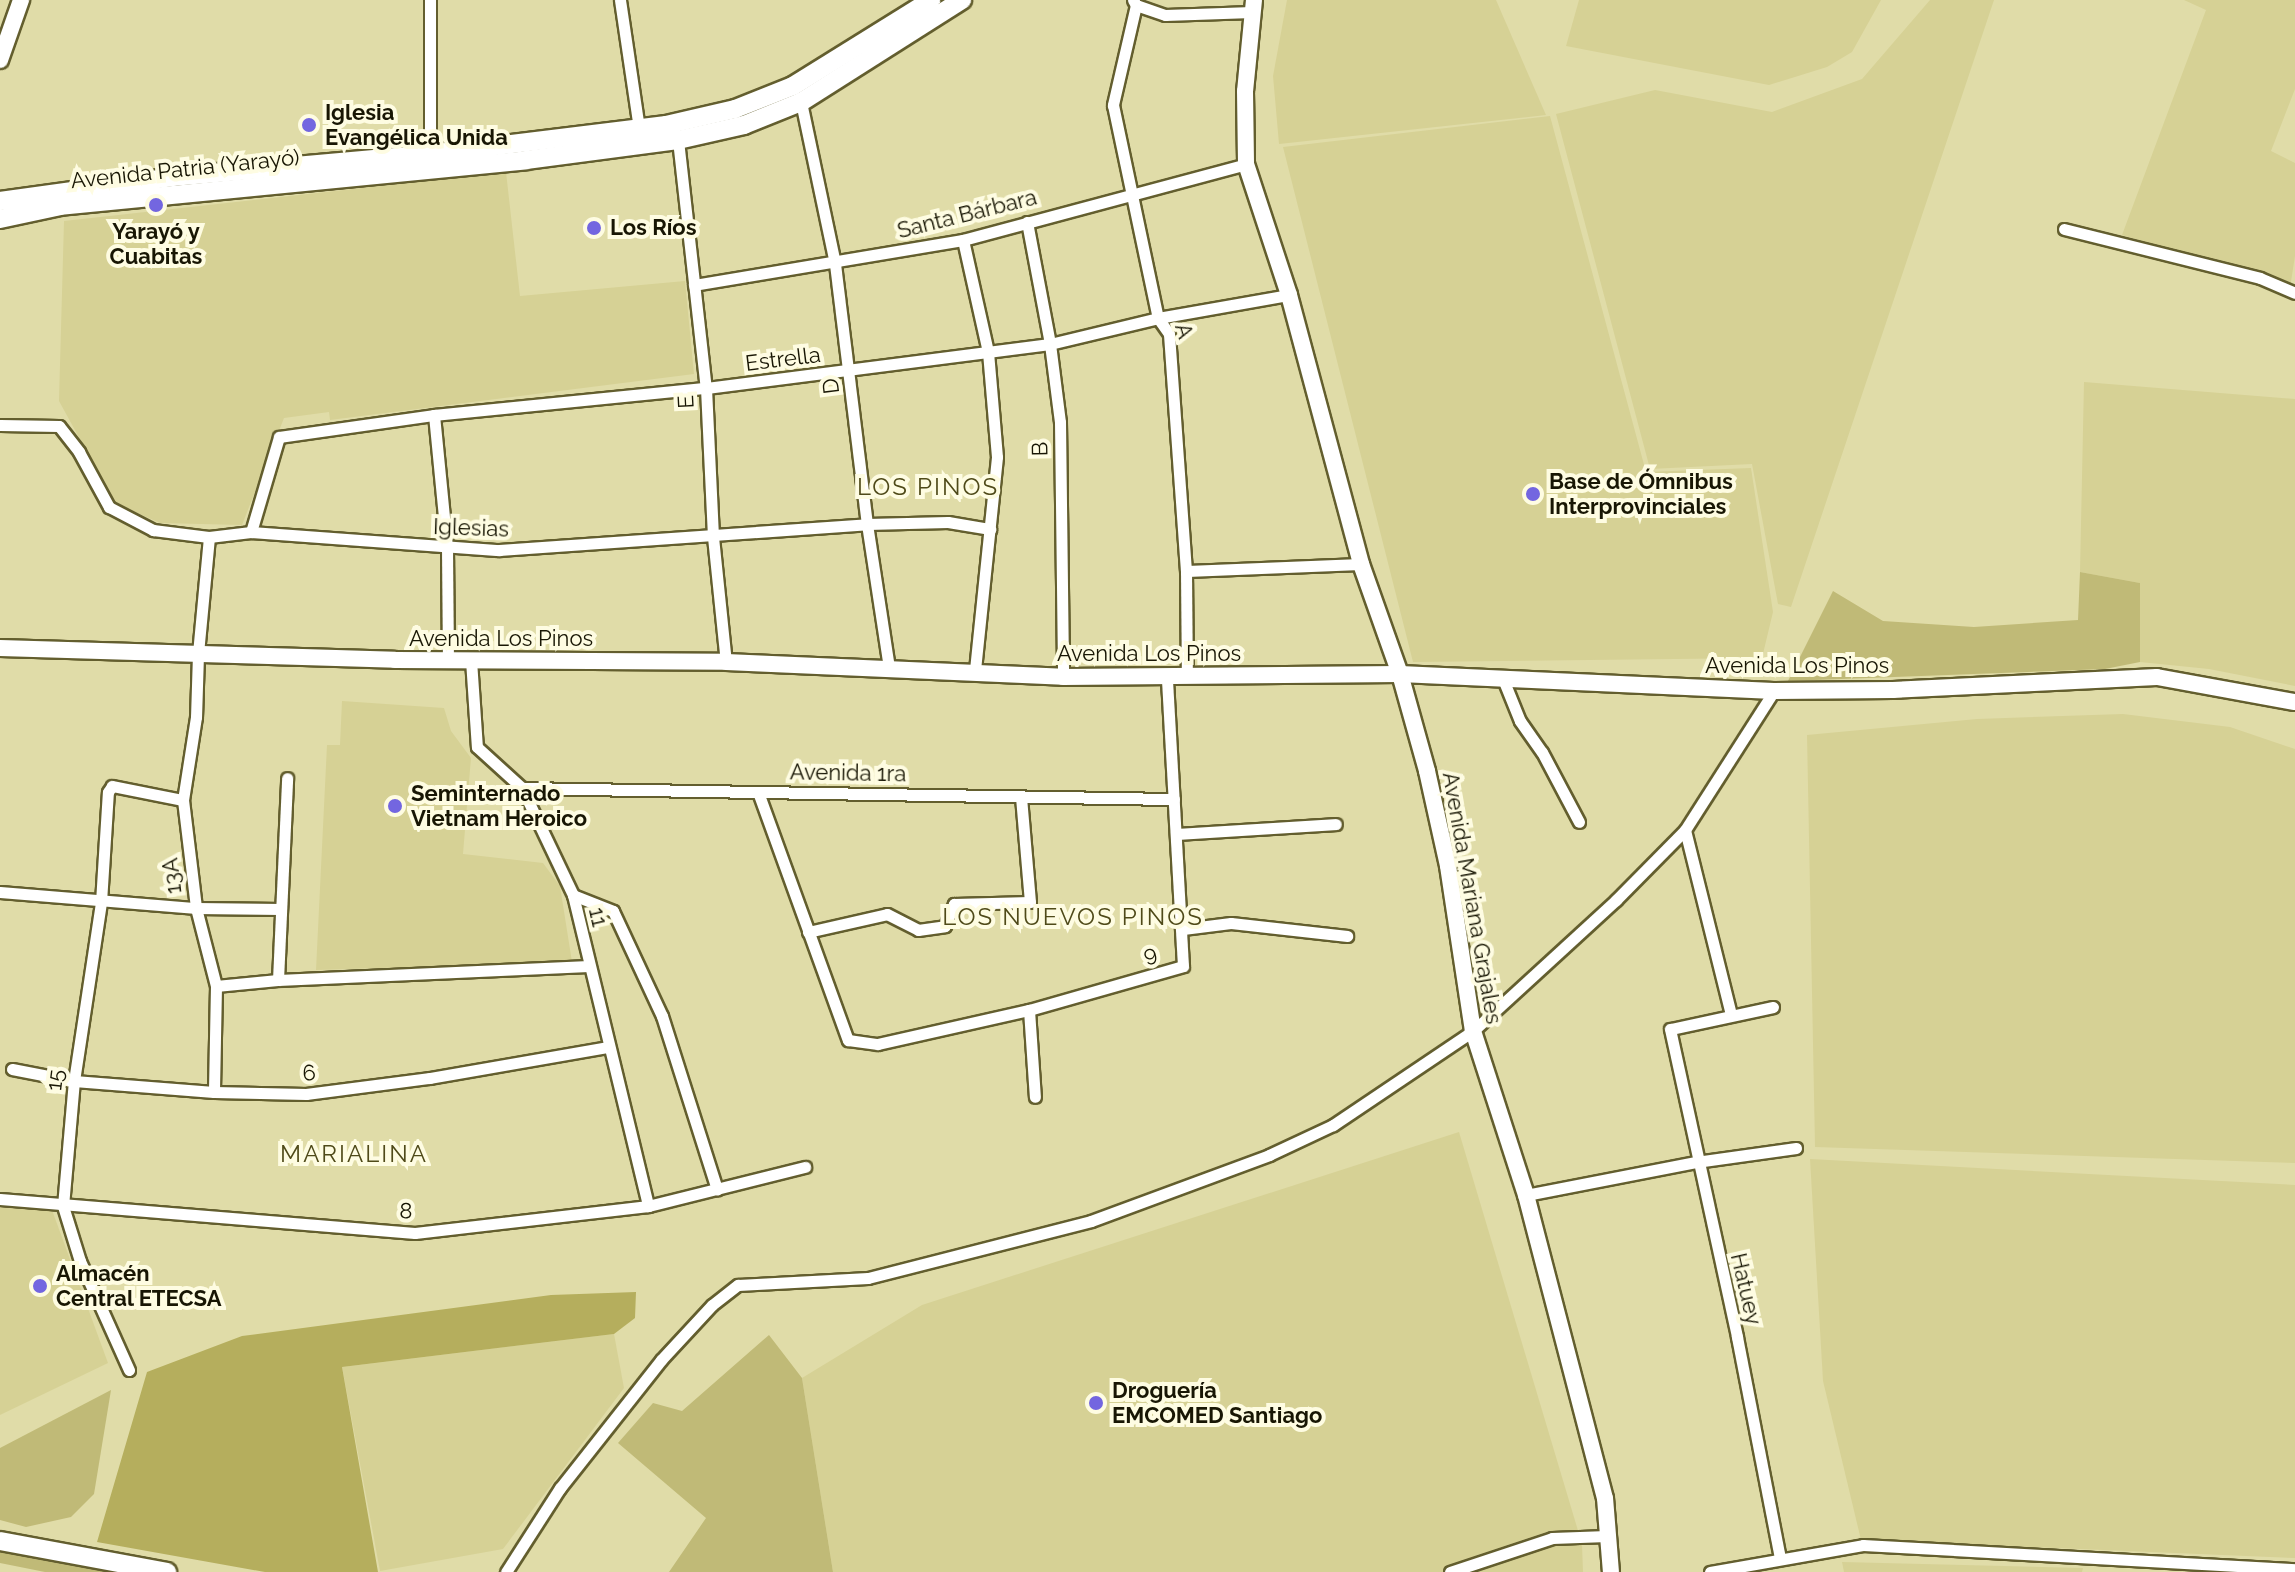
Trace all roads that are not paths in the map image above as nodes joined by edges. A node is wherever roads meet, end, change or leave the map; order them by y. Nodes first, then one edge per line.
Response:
1 (21, 0) edge
2 (430, 0) edge
3 (620, 0) edge
4 (931, 0) edge
5 (962, 0) edge
6 (1134, 3) edge
7 (1253, 6) edge
8 (0, 60) edge
9 (801, 102) junction
10 (639, 129) junction
11 (678, 140) junction
12 (525, 152) junction
13 (430, 154) junction
14 (1246, 164) junction
15 (0, 193) edge
16 (1133, 195) junction
17 (19, 198) junction
18 (0, 201) edge
19 (0, 219) edge
20 (1027, 222) junction
21 (2064, 229) dead end
22 (963, 240) junction
23 (835, 264) junction
24 (694, 285) junction
25 (2295, 293) edge
26 (1289, 295) junction
27 (1158, 318) junction
28 (1050, 344) junction
29 (988, 352) junction
30 (849, 370) junction
31 (706, 388) junction
32 (434, 415) junction
33 (0, 425) edge
34 (867, 524) junction
35 (990, 529) junction
36 (251, 532) junction
37 (209, 537) junction
38 (713, 537) junction
39 (447, 548) junction
40 (1361, 564) junction
41 (1186, 571) junction
42 (0, 648) edge
43 (198, 654) junction
44 (448, 658) junction
45 (471, 660) junction
46 (726, 662) junction
47 (889, 667) junction
48 (975, 671) junction
49 (1400, 674) junction
50 (1063, 677) junction
51 (1167, 677) junction
52 (1187, 677) junction
53 (1503, 679) junction
54 (1774, 691) junction
55 (2295, 702) edge
56 (287, 778) dead end
57 (522, 788) junction
58 (758, 792) junction
59 (1021, 797) junction
60 (1174, 799) junction
61 (183, 800) junction
62 (1579, 822) dead end
63 (1336, 824) dead end
64 (1685, 830) junction
65 (1178, 834) junction
66 (0, 892) edge
67 (573, 895) junction
68 (101, 902) junction
69 (196, 908) junction
70 (281, 909) junction
71 (1183, 929) junction
72 (808, 932) junction
73 (1347, 936) dead end
74 (589, 966) junction
75 (278, 980) junction
76 (216, 986) junction
77 (1773, 1007) dead end
78 (1029, 1010) junction
79 (1731, 1014) junction
80 (1473, 1031) junction
81 (607, 1047) junction
82 (12, 1069) dead end
83 (74, 1081) junction
84 (214, 1092) junction
85 (1035, 1097) dead end
86 (1796, 1148) dead end
87 (1696, 1162) junction
88 (805, 1167) dead end
89 (717, 1189) junction
90 (1526, 1195) junction
91 (0, 1199) edge
92 (63, 1206) junction
93 (648, 1206) junction
94 (129, 1370) dead end
95 (1607, 1536) junction
96 (0, 1541) edge
97 (1780, 1558) junction
98 (2115, 1568) edge
99 (2295, 1569) edge
100 (167, 1572) edge
101 (506, 1572) edge
102 (1450, 1572) edge
103 (1611, 1572) edge
104 (1710, 1572) edge

1 - 8 street
2 - 13 street
3 - 10 street
4 - 10 main road, Avenida Patria (Yarayó)
5 - 9 main road, Avenida Patria (Yarayó)
6 - 7 street
6 - 16 street, A
7 - 14 street, Avenida Mariana Grajales
9 - 11 main road, Avenida Patria (Yarayó)
9 - 23 street, D
10 - 12 main road, Avenida Patria (Yarayó)
11 - 12 main road, Avenida Patria (Yarayó)
11 - 24 street, E
12 - 13 main road, Avenida Patria (Yarayó)
12 - 19 main road, Avenida Patria (Yarayó)
13 - 17 main road, Avenida Patria (Yarayó)
14 - 16 street, Santa Bárbara
14 - 26 street, Avenida Mariana Grajales
15 - 17 main road
16 - 20 street, Santa Bárbara
16 - 27 street, A
17 - 18 main road, Avenida Patria (Yarayó)
20 - 22 street, Santa Bárbara
20 - 28 street, B
21 - 25 street
22 - 23 street, Santa Bárbara
22 - 29 street
23 - 24 street, Santa Bárbara
23 - 30 street, D
24 - 31 street, E
26 - 27 street, Estrella
26 - 40 street, Avenida Mariana Grajales
27 - 28 street, Estrella
27 - 41 street, A
28 - 29 street, Estrella
28 - 50 street, B
29 - 30 street, Estrella
29 - 35 street
30 - 31 street, Estrella
30 - 34 street, D
31 - 32 street, Estrella
31 - 38 street, E
32 - 36 street, Estrella
32 - 39 street
33 - 37 street, Iglesias
34 - 35 street, Iglesias
34 - 38 street, Iglesias
34 - 47 street, D
35 - 48 street
36 - 37 street, Iglesias
36 - 39 street, Iglesias
37 - 43 street, 13A
38 - 39 street, Iglesias
38 - 46 street, E
39 - 44 street
40 - 41 street
40 - 49 street, Avenida Mariana Grajales
41 - 52 street, A
42 - 43 street, Avenida Los Pinos
43 - 44 street, Avenida Los Pinos
43 - 61 street, 13A
44 - 45 street, Avenida Los Pinos
45 - 46 street, Avenida Los Pinos
45 - 57 street, 11
46 - 47 street, Avenida Los Pinos
47 - 48 street, Avenida Los Pinos
48 - 50 street, Avenida Los Pinos
49 - 52 street, Avenida Los Pinos
49 - 53 street, Avenida Los Pinos
49 - 80 street, Avenida Mariana Grajales
50 - 51 street, Avenida Los Pinos
51 - 52 street, Avenida Los Pinos
51 - 60 street, 9
53 - 54 street, Avenida Los Pinos
53 - 62 street
54 - 55 street, Avenida Los Pinos
54 - 64 street
56 - 70 street
57 - 58 street, Avenida 1ra
57 - 67 street, 11
58 - 59 street, Avenida 1ra
58 - 72 street
59 - 60 street, Avenida 1ra
59 - 72 street
60 - 65 street, 9
61 - 68 street, 15
61 - 69 street, 13A
63 - 65 street
64 - 79 street
64 - 80 street
65 - 71 street, 9
66 - 68 street
67 - 74 street, 11
67 - 89 street
68 - 69 street
68 - 83 street, 15
69 - 70 street
69 - 76 street, 13A
70 - 75 street
71 - 73 street
71 - 78 street, 9
72 - 78 street, 9
74 - 75 street
74 - 81 street, 11
75 - 76 street
76 - 84 street, 13A
77 - 79 street
78 - 85 street
79 - 87 street, Hatuey
80 - 90 street, Avenida Mariana Grajales
80 - 101 street
81 - 84 street, 6
81 - 93 street, 11
82 - 83 street, 6
83 - 84 street, 6
83 - 92 street, 15
86 - 87 street
87 - 90 street
87 - 97 street, Hatuey
88 - 89 street, 8
89 - 93 street, 8
90 - 95 street, Avenida Mariana Grajales
91 - 92 street, 8
92 - 93 street, 8
92 - 94 street, 15
95 - 102 street
95 - 103 street, Avenida Mariana Grajales
96 - 100 main road
97 - 98 street
97 - 104 street
98 - 99 street

